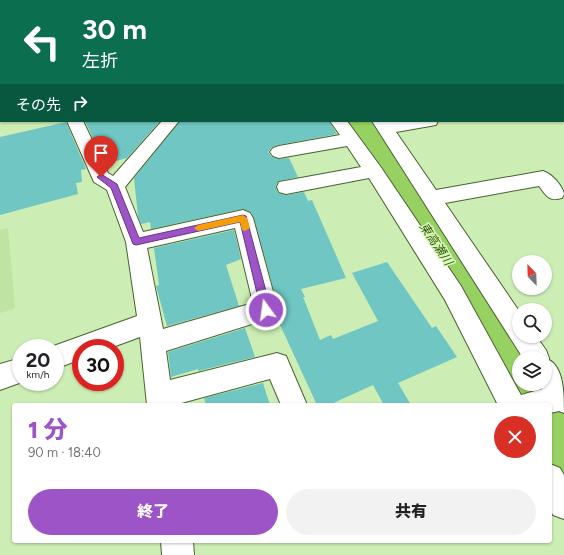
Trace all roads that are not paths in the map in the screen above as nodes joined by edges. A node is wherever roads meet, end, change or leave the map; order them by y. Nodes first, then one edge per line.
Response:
1 (76, 122) edge
2 (170, 122) edge
3 (339, 122) edge
4 (414, 122) edge
5 (383, 124) edge
6 (352, 139) junction
7 (279, 152) dead end
8 (374, 171) junction
9 (115, 186) junction
10 (286, 188) dead end
11 (556, 193) dead end
12 (432, 198) junction
13 (136, 242) junction
14 (512, 320) edge
15 (151, 332) junction
16 (64, 355) edge
17 (12, 373) edge
18 (0, 378) edge
19 (552, 382) edge
20 (563, 399) edge
21 (160, 401) edge
22 (293, 403) edge
23 (511, 403) edge
24 (540, 403) edge
25 (552, 482) edge
26 (564, 504) edge
27 (177, 543) edge
28 (178, 555) edge

1 - 9 street
2 - 9 street
3 - 6 street
4 - 5 street
5 - 12 street
6 - 7 street
6 - 8 street
8 - 10 street
8 - 23 street
9 - 13 street
11 - 12 street
12 - 14 street
13 - 15 street
13 - 15 street
15 - 16 street
15 - 21 street
17 - 18 street
19 - 20 street
20 - 24 street
21 - 22 street
25 - 26 street
27 - 28 street

